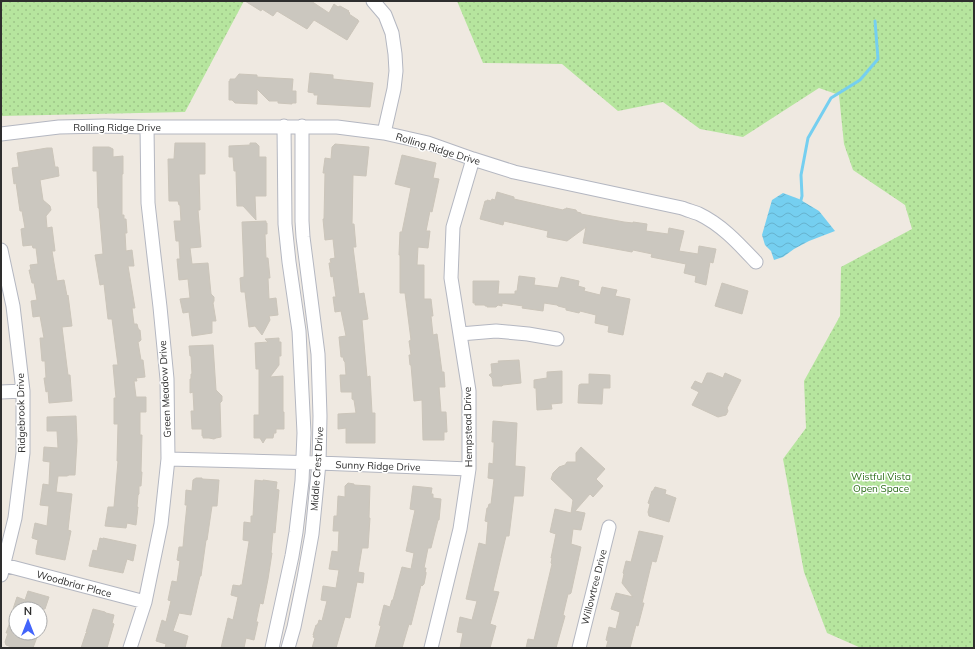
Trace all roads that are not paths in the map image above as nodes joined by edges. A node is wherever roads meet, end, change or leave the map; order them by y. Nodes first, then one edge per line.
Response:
1 (373, 1) edge
2 (284, 126) junction
3 (302, 126) junction
4 (147, 127) junction
5 (384, 133) junction
6 (1, 134) edge
7 (473, 159) junction
8 (1, 250) edge
9 (756, 262) dead end
10 (310, 288) junction
11 (293, 290) junction
12 (460, 334) junction
13 (556, 339) dead end
14 (23, 391) junction
15 (1, 392) edge
16 (168, 459) junction
17 (303, 463) junction
18 (319, 463) junction
19 (469, 469) junction
20 (609, 527) dead end
21 (2, 570) edge
22 (145, 602) junction
23 (130, 648) edge
24 (272, 648) edge
25 (288, 648) edge
26 (431, 648) edge
27 (579, 648) edge

1 - 5 street
2 - 3 street, Rolling Ridge Drive
2 - 4 street, Rolling Ridge Drive
2 - 11 street, Middle Crest Drive
3 - 5 street, Rolling Ridge Drive
3 - 10 street, Middle Crest Drive
4 - 6 street, Rolling Ridge Drive
4 - 16 street, Green Meadow Drive
5 - 7 street, Rolling Ridge Drive
7 - 9 street, Rolling Ridge Drive
7 - 12 street, Hempstead Drive
8 - 14 street, Ridgebrook Drive
10 - 11 street
10 - 18 street, Middle Crest Drive
11 - 17 street, Middle Crest Drive
12 - 13 street
12 - 19 street, Hempstead Drive
14 - 15 street
14 - 21 street, Ridgebrook Drive
16 - 17 street, Sunny Ridge Drive
16 - 22 street, Green Meadow Drive
17 - 18 street, Sunny Ridge Drive
17 - 24 street, Middle Crest Drive
18 - 19 street, Sunny Ridge Drive
18 - 25 street, Middle Crest Drive
19 - 26 street, Hempstead Drive
20 - 27 street, Willowtree Drive
21 - 22 street, Woodbriar Place
22 - 23 street, Green Meadow Drive

